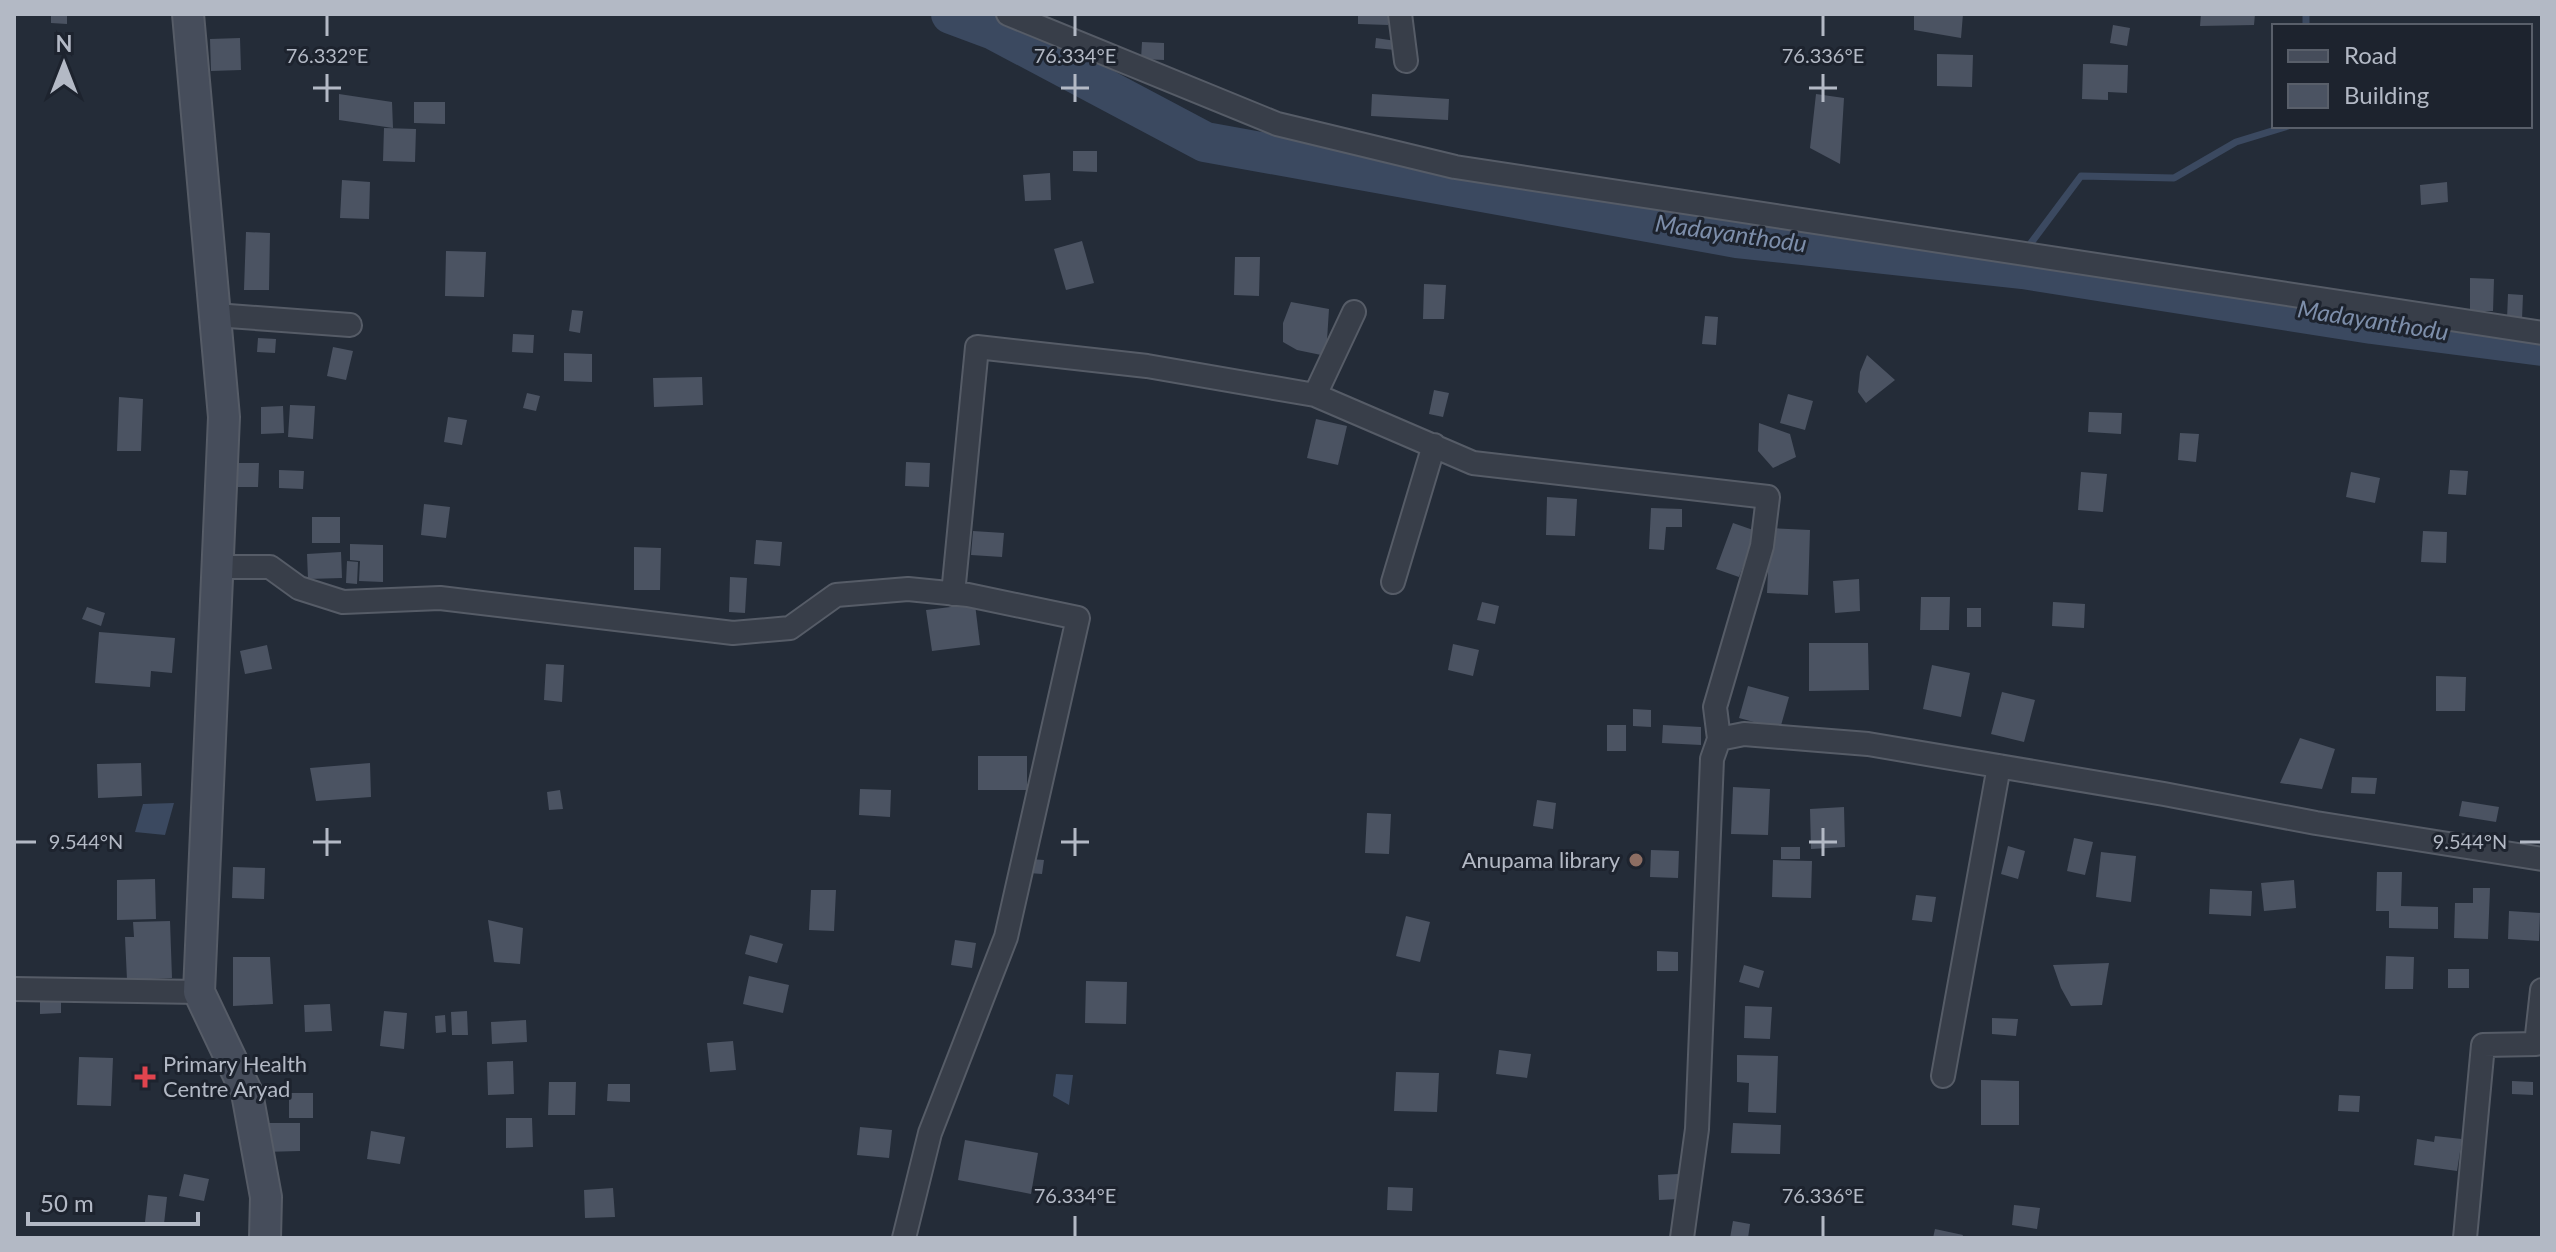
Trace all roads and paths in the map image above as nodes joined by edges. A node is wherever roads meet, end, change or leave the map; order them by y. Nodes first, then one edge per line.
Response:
1 (188, 14) edge
2 (1008, 14) edge
3 (1400, 14) edge
4 (1406, 61) dead end
5 (1354, 312) dead end
6 (215, 315) junction
7 (350, 325) dead end
8 (2542, 333) edge
9 (1315, 395) junction
10 (1434, 445) junction
11 (218, 567) junction
12 (1393, 582) dead end
13 (953, 594) junction
14 (1719, 739) junction
15 (1999, 766) junction
16 (2540, 858) edge
17 (2542, 881) edge
18 (14, 989) edge
19 (2542, 990) edge
20 (199, 992) junction
21 (1943, 1076) dead end
22 (265, 1238) edge
23 (904, 1238) edge
24 (1682, 1238) edge
25 (2465, 1238) edge

1 - 6 main road
2 - 8 street
3 - 4 street
5 - 9 street
6 - 7 street
6 - 11 main road
9 - 10 street
9 - 13 street
10 - 12 street
10 - 14 street
11 - 13 street
11 - 20 main road
13 - 23 street
14 - 15 street
14 - 24 street
15 - 16 street
15 - 21 street
16 - 17 street
18 - 20 street
19 - 25 street
20 - 22 main road

